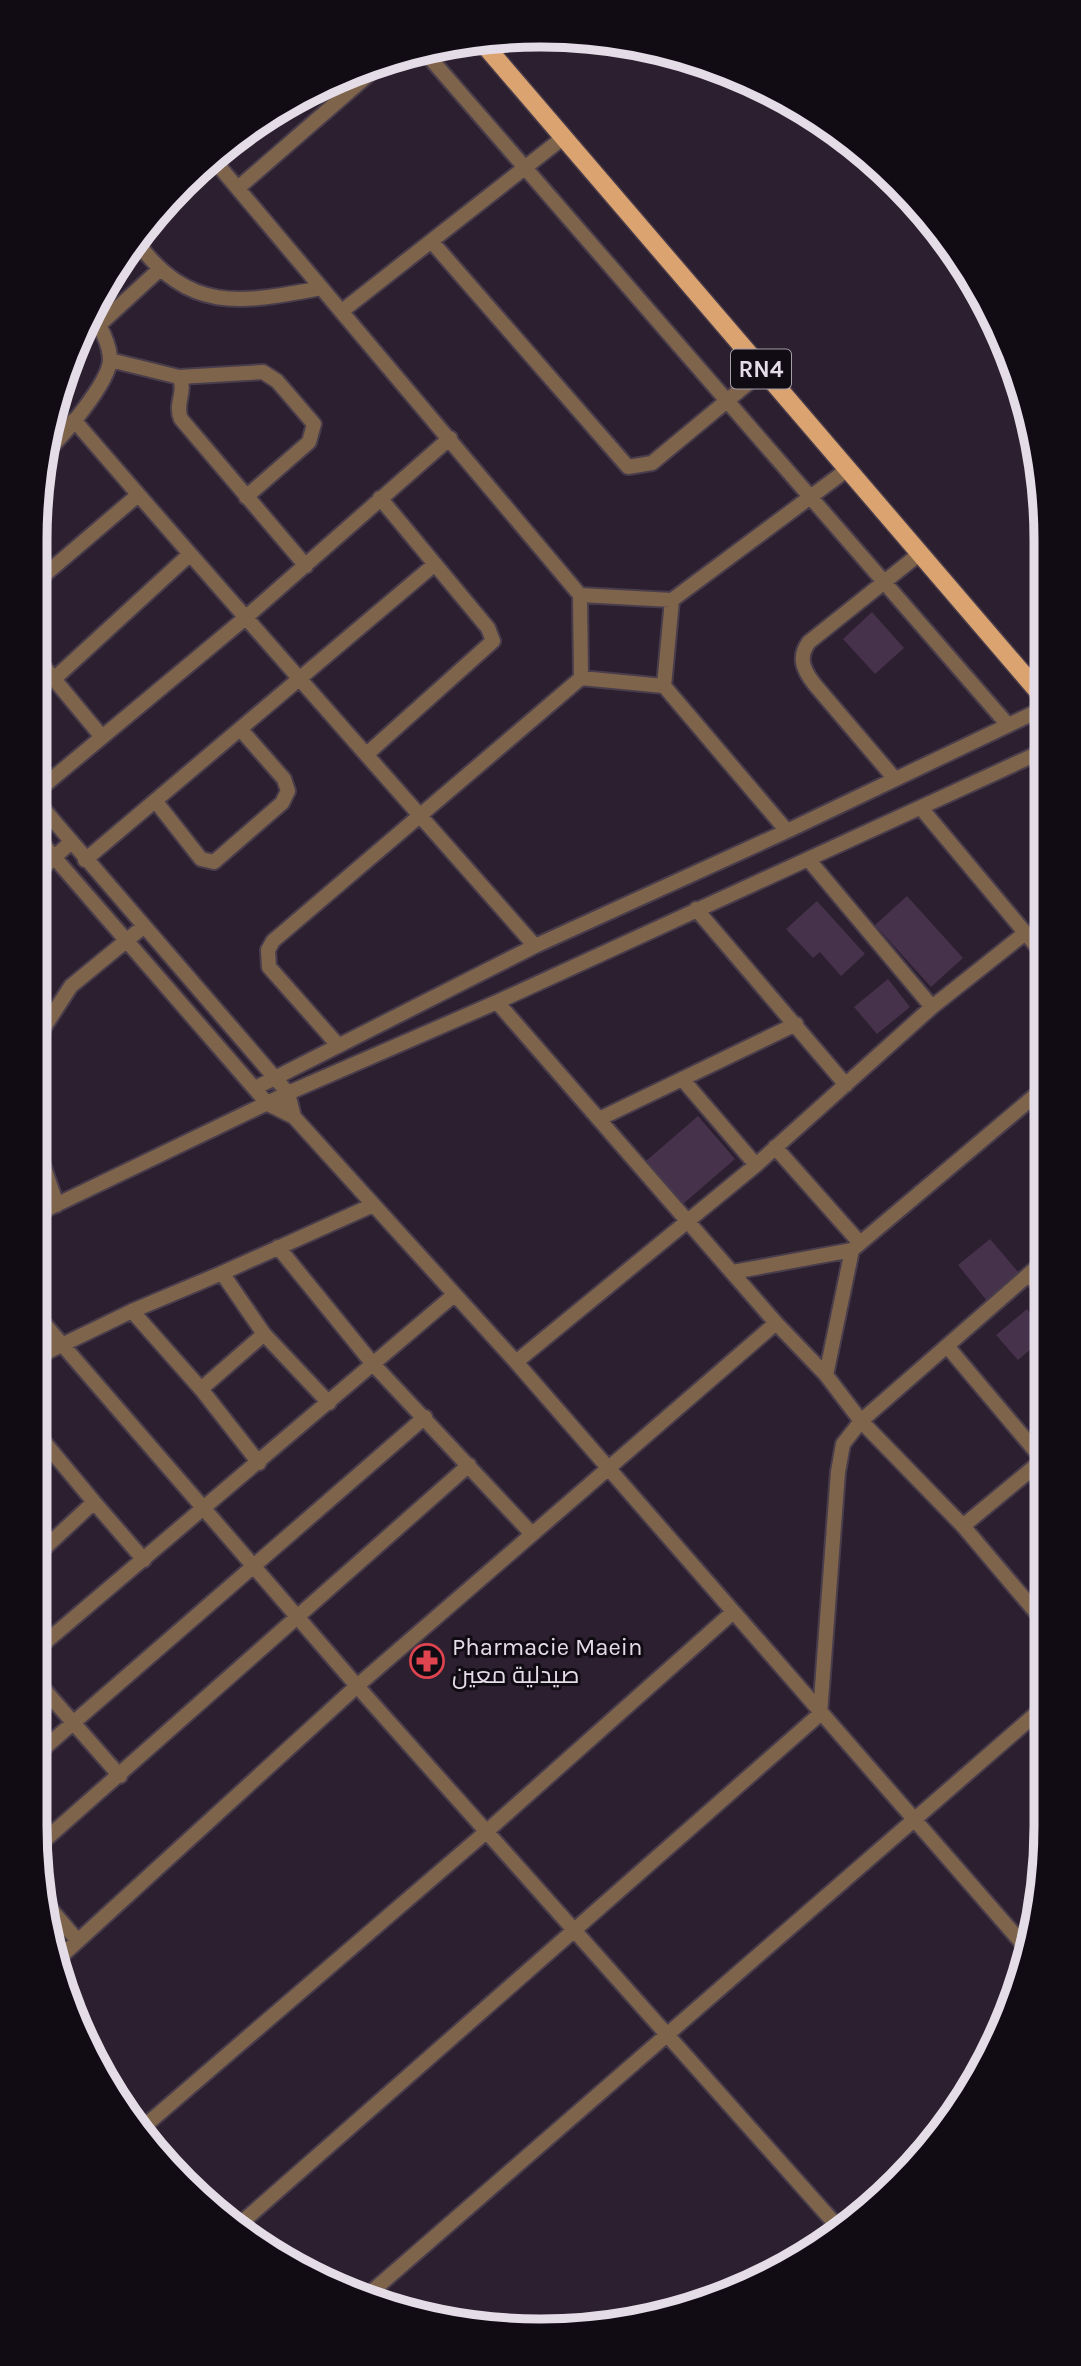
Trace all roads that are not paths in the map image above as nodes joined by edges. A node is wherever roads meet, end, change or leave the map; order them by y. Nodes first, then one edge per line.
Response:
1 (489, 50) edge
2 (432, 60) edge
3 (360, 82) edge
4 (564, 137) junction
5 (219, 166) edge
6 (526, 168) junction
7 (237, 188) junction
8 (432, 242) junction
9 (141, 251) edge
10 (160, 269) junction
11 (321, 288) junction
12 (342, 312) junction
13 (102, 314) edge
14 (97, 323) edge
15 (110, 360) junction
16 (763, 371) junction
17 (179, 377) junction
18 (728, 400) junction
19 (74, 420) junction
20 (58, 438) edge
21 (450, 438) junction
22 (848, 469) junction
23 (138, 495) junction
24 (811, 496) junction
25 (246, 497) junction
26 (380, 498) junction
27 (189, 555) junction
28 (918, 555) junction
29 (435, 565) junction
30 (306, 566) junction
31 (47, 573) edge
32 (884, 581) junction
33 (580, 595) junction
34 (672, 600) junction
35 (244, 619) junction
36 (47, 671) edge
37 (300, 676) junction
38 (580, 678) junction
39 (54, 679) junction
40 (664, 686) junction
41 (1034, 687) edge
42 (1034, 713) edge
43 (1008, 725) junction
44 (242, 731) junction
45 (102, 737) junction
46 (368, 753) junction
47 (1034, 755) edge
48 (895, 779) junction
49 (47, 783) edge
50 (157, 803) junction
51 (921, 807) junction
52 (47, 813) edge
53 (420, 815) junction
54 (60, 829) junction
55 (787, 831) junction
56 (47, 837) edge
57 (71, 842) junction
58 (47, 850) edge
59 (54, 856) junction
60 (808, 859) junction
61 (85, 860) junction
62 (47, 863) edge
63 (696, 909) junction
64 (143, 927) junction
65 (1024, 934) junction
66 (124, 940) junction
67 (1034, 945) edge
68 (535, 946) junction
69 (497, 1002) junction
70 (932, 1007) junction
71 (47, 1018) edge
72 (796, 1024) junction
73 (337, 1044) junction
74 (275, 1078) junction
75 (683, 1080) junction
76 (846, 1085) junction
77 (254, 1088) junction
78 (288, 1093) junction
79 (1034, 1096) edge
80 (268, 1104) junction
81 (294, 1117) junction
82 (598, 1119) junction
83 (775, 1147) junction
84 (755, 1165) junction
85 (47, 1176) edge
86 (57, 1205) junction
87 (373, 1205) junction
88 (47, 1210) edge
89 (689, 1221) junction
90 (278, 1247) junction
91 (856, 1247) junction
92 (1034, 1270) edge
93 (733, 1272) junction
94 (222, 1273) junction
95 (1029, 1274) junction
96 (1034, 1280) edge
97 (454, 1295) junction
98 (132, 1311) junction
99 (776, 1323) junction
100 (47, 1327) edge
101 (264, 1334) junction
102 (64, 1346) junction
103 (947, 1346) junction
104 (47, 1353) edge
105 (516, 1362) junction
106 (373, 1364) junction
107 (826, 1375) junction
108 (201, 1389) junction
109 (329, 1403) junction
110 (425, 1417) junction
111 (861, 1421) junction
112 (47, 1445) edge
113 (1034, 1447) edge
114 (258, 1462) junction
115 (469, 1465) junction
116 (1034, 1467) edge
117 (608, 1468) junction
118 (94, 1502) junction
119 (203, 1510) junction
120 (963, 1526) junction
121 (532, 1534) junction
122 (47, 1546) edge
123 (144, 1560) junction
124 (252, 1566) junction
125 (1034, 1610) edge
126 (732, 1614) junction
127 (298, 1619) junction
128 (47, 1641) edge
129 (357, 1686) junction
130 (47, 1693) edge
131 (820, 1714) junction
132 (1034, 1716) edge
133 (72, 1722) junction
134 (47, 1745) edge
135 (120, 1776) junction
136 (914, 1821) junction
137 (486, 1832) junction
138 (47, 1838) edge
139 (56, 1916) edge
140 (573, 1929) junction
141 (78, 1941) junction
142 (1020, 1941) edge
143 (64, 1954) edge
144 (667, 2034) junction
145 (147, 2124) edge
146 (244, 2220) edge
147 (834, 2222) edge
148 (374, 2290) edge

1 - 4 main road, RN4
2 - 6 street
3 - 7 street
4 - 6 street
4 - 16 main road, RN4
5 - 7 street
6 - 8 street
6 - 18 street
7 - 11 street
8 - 12 street
8 - 18 street
9 - 10 street
10 - 11 street
10 - 13 street
11 - 12 street
12 - 21 street
14 - 15 street
15 - 17 street
15 - 19 street
16 - 18 street
16 - 22 main road, RN4
17 - 25 street
17 - 25 street
18 - 24 street
19 - 20 street
19 - 23 street
21 - 26 street
21 - 33 street
22 - 24 street
22 - 28 main road, RN4
23 - 27 street
23 - 31 street
24 - 32 street
24 - 34 street
25 - 30 street
26 - 29 street
26 - 30 street
27 - 35 street
27 - 39 street
28 - 32 street
28 - 41 main road, RN4
29 - 37 street
29 - 46 street
30 - 35 street
32 - 43 street
32 - 48 street
33 - 34 street
33 - 38 street
34 - 40 street
35 - 37 street
35 - 45 street
36 - 39 street
37 - 44 street
37 - 46 street
38 - 40 street
38 - 53 street
39 - 45 street
40 - 55 street
42 - 43 street
43 - 48 street
44 - 50 street
44 - 50 street
45 - 49 street
46 - 53 street
47 - 51 street
48 - 55 street
50 - 61 street
51 - 60 street
51 - 65 street
52 - 54 street
53 - 68 street
53 - 73 street
54 - 56 street
54 - 57 street
55 - 68 street
57 - 59 street
57 - 61 street
58 - 59 street
59 - 62 street
59 - 66 street
60 - 63 street
60 - 70 street
61 - 64 street
63 - 69 street
63 - 72 street
64 - 66 street
64 - 74 street
65 - 67 street
65 - 70 street
66 - 71 street
66 - 77 street
68 - 73 street
69 - 78 street
69 - 82 street
70 - 76 street
72 - 75 street
72 - 76 street
73 - 74 street
74 - 77 street
74 - 78 street
75 - 82 street
75 - 84 street
76 - 83 street
77 - 80 street
78 - 80 street
78 - 81 street
79 - 91 street
80 - 81 street
80 - 86 street
81 - 87 street
82 - 89 street
83 - 84 street
83 - 91 street
84 - 89 street
85 - 86 street
86 - 88 street
87 - 90 street
87 - 97 street
89 - 93 street
89 - 105 street
90 - 94 street
90 - 106 street
91 - 93 street
91 - 107 street
92 - 95 street
93 - 99 street
94 - 98 street
94 - 101 street
95 - 96 street
95 - 103 street
97 - 105 street
97 - 106 street
98 - 102 street
98 - 108 street
99 - 107 street
99 - 117 street
100 - 102 street
101 - 108 street
101 - 109 street
102 - 104 street
102 - 119 street
103 - 111 street
103 - 113 street
105 - 117 street
106 - 109 street
106 - 110 street
107 - 111 street
108 - 114 street
109 - 114 street
110 - 115 street
110 - 124 street
111 - 120 street
111 - 131 street
112 - 118 street
114 - 119 street
115 - 121 street
115 - 127 street
116 - 120 street
117 - 121 street
117 - 126 street
118 - 122 street
118 - 123 street
119 - 123 street
119 - 124 street
120 - 125 street
121 - 129 street
123 - 128 street
124 - 127 street
124 - 133 street
126 - 131 street
126 - 137 street
127 - 129 street
127 - 135 street
129 - 137 street
129 - 141 street
130 - 133 street
131 - 136 street
131 - 140 street
132 - 136 street
133 - 134 street
133 - 135 street
135 - 138 street
136 - 142 street
136 - 144 street
137 - 140 street
137 - 145 street
139 - 141 street
140 - 144 street
140 - 146 street
141 - 143 street
144 - 147 street
144 - 148 street

